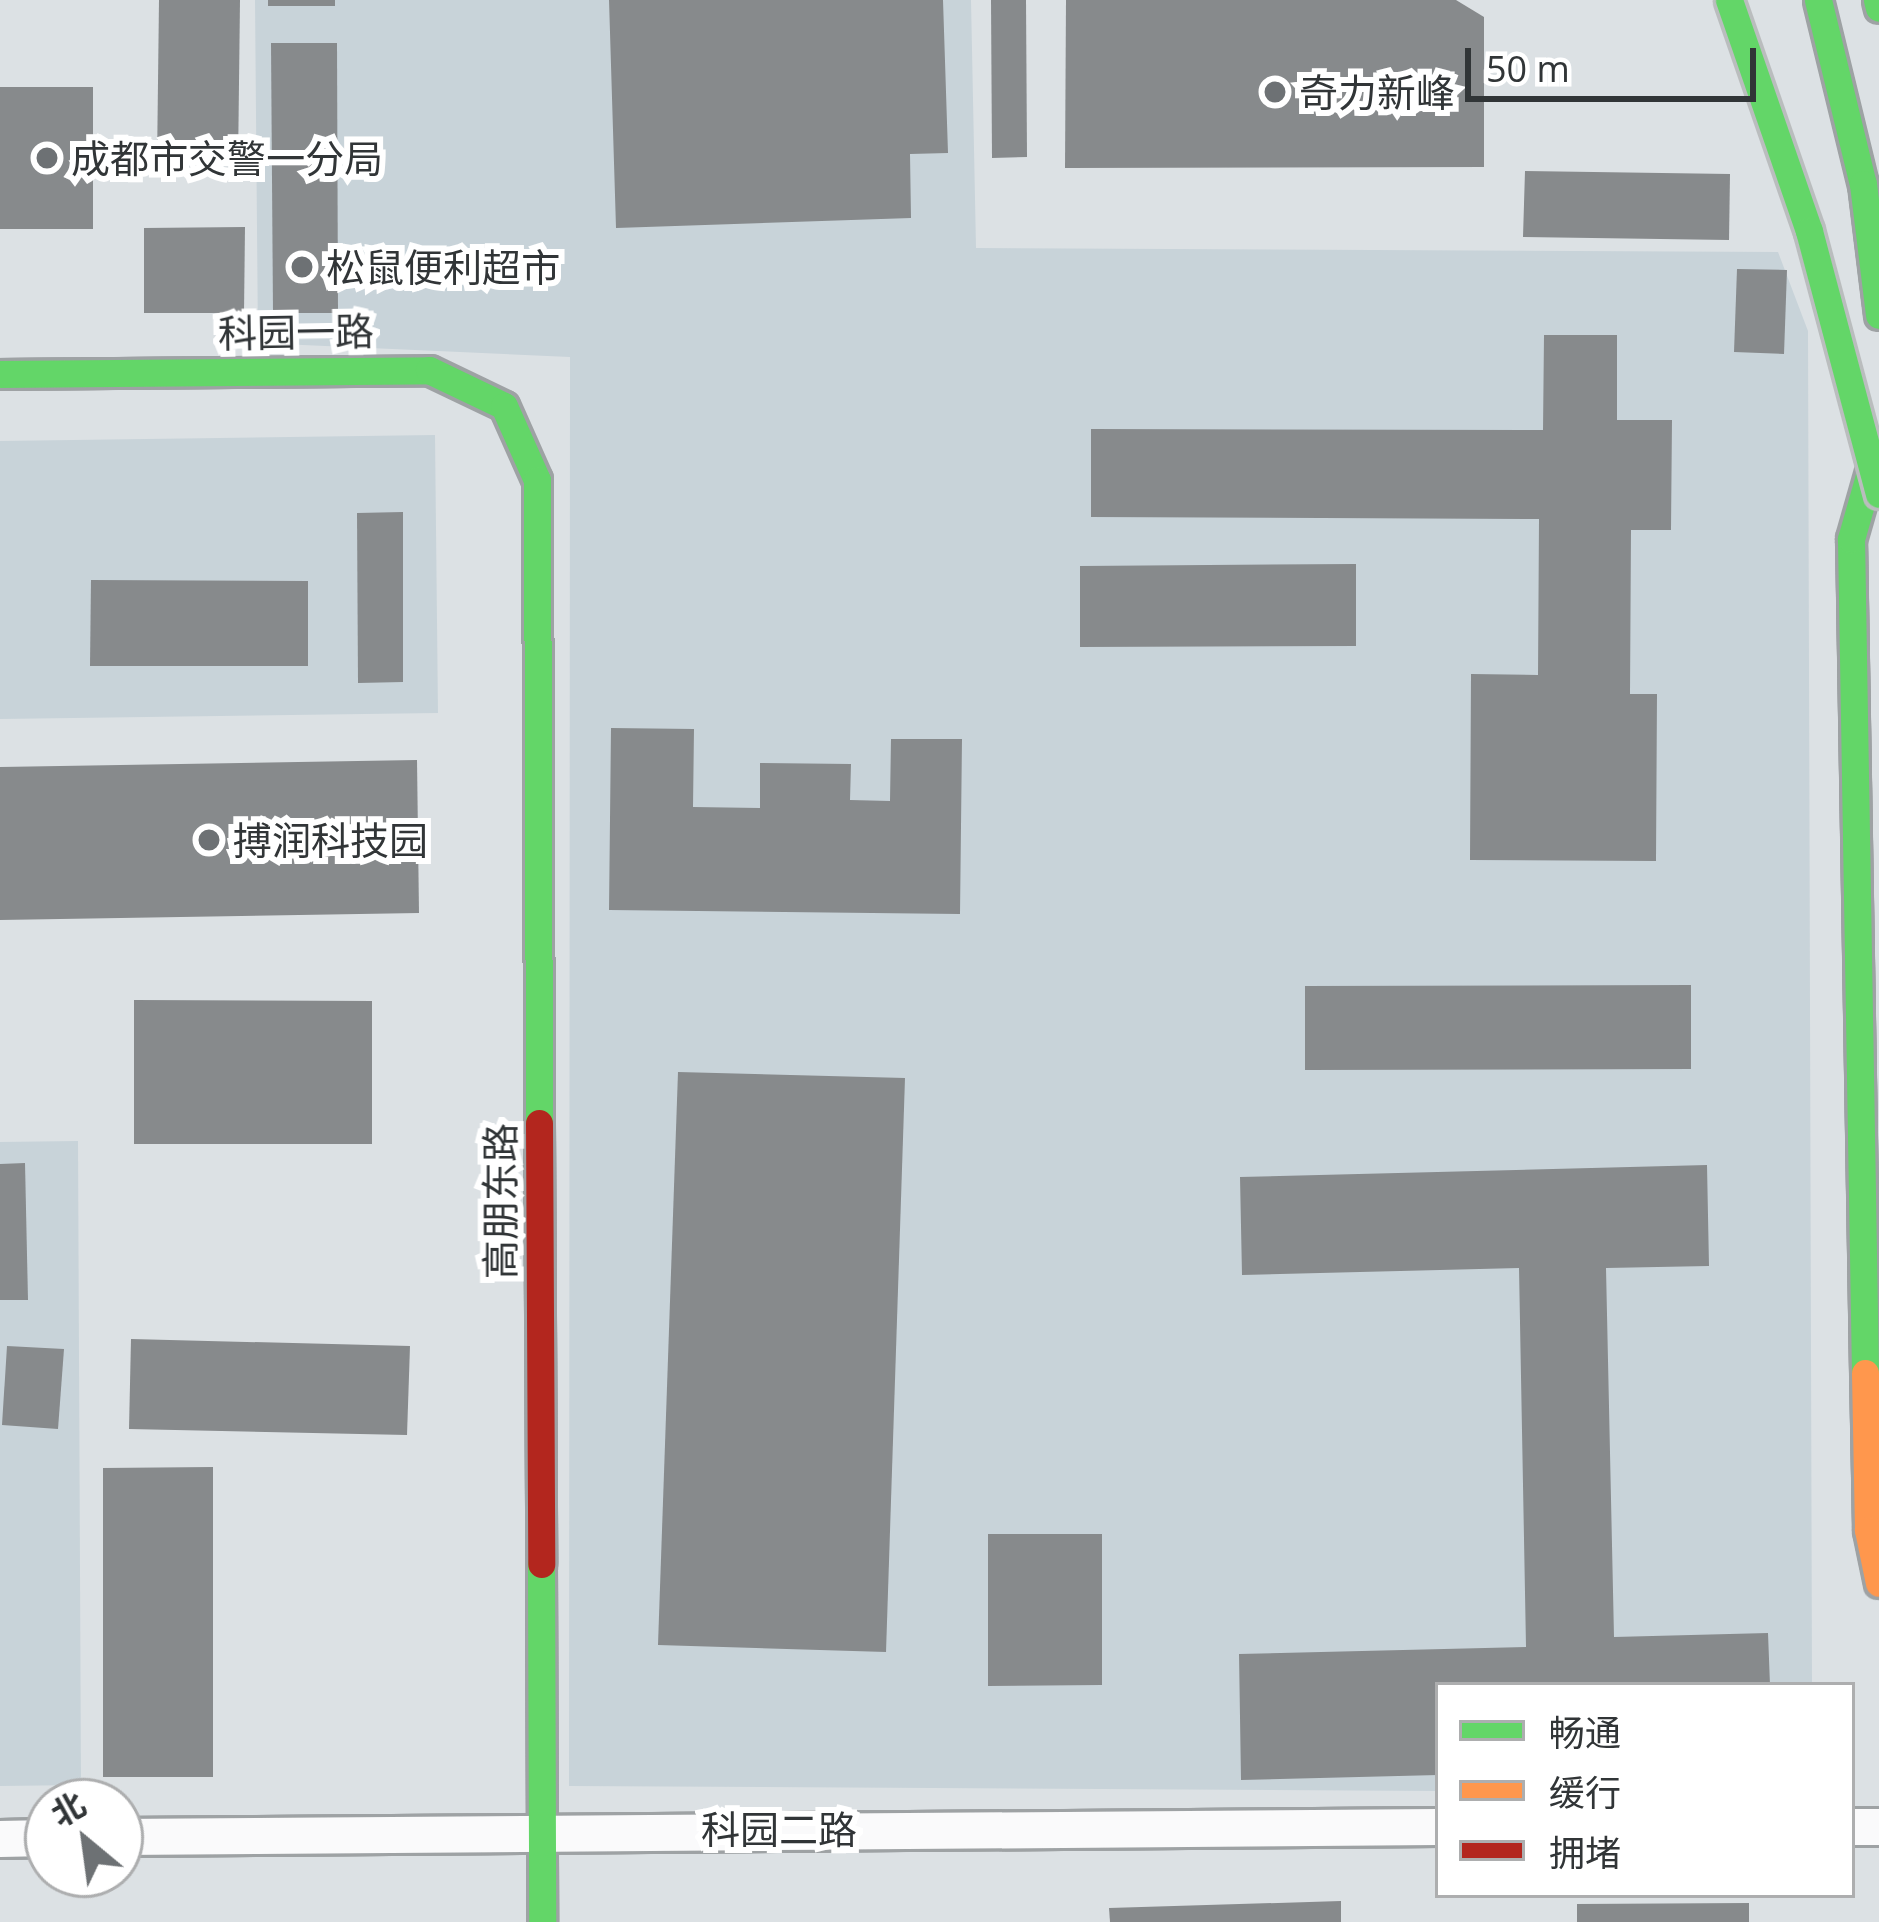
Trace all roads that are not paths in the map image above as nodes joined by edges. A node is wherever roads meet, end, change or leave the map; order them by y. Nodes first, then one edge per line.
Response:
1 (1729, 0) edge
2 (1819, 0) edge
3 (1879, 315) edge
4 (0, 374) edge
5 (1879, 439) edge
6 (537, 480) joint
7 (1879, 494) edge
8 (1879, 1583) edge
9 (1435, 1827) edge
10 (541, 1829) junction
11 (144, 1837) edge
12 (542, 1922) edge

1 - 7 main road, bridge
2 - 3 main road
4 - 6 main road, 科园一路
5 - 8 main road
6 - 10 main road, 高朋东路
9 - 10 street, 科园二路
10 - 11 street, 科园二路
10 - 12 main road, 高朋东路

